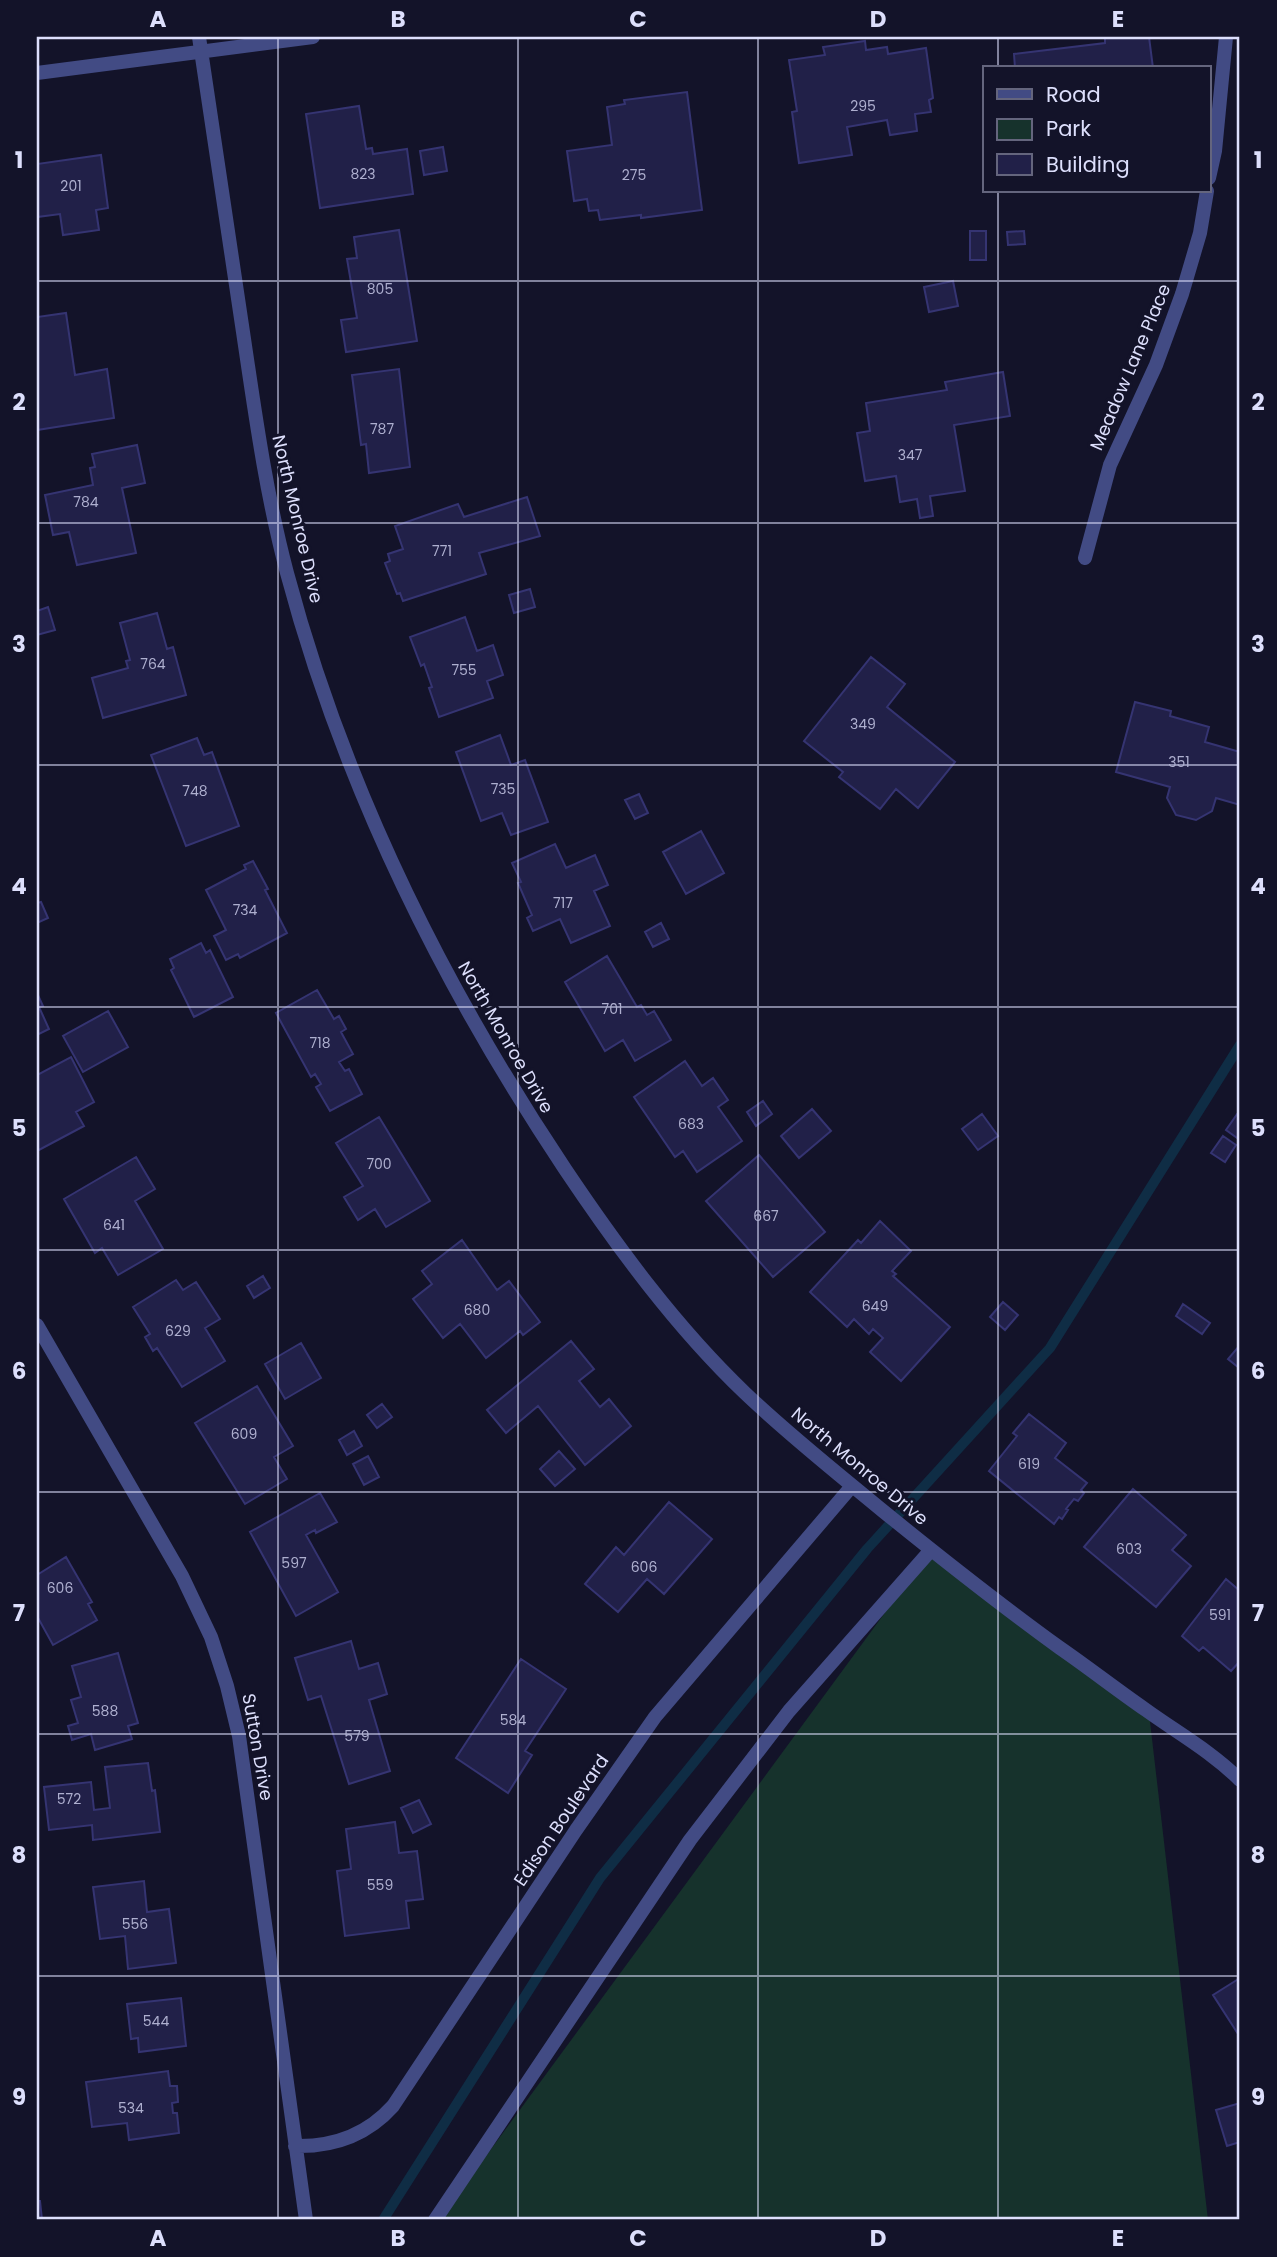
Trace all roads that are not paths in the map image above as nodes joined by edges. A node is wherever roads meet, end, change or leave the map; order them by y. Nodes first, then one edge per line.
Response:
1 (313, 37) edge
2 (1226, 37) edge
3 (200, 44) edge
4 (37, 73) edge
5 (1210, 174) edge
6 (1207, 192) edge
7 (1085, 558) dead end
8 (37, 1325) edge
9 (857, 1490) junction
10 (931, 1550) junction
11 (1240, 1780) edge
12 (295, 2146) junction
13 (306, 2220) edge
14 (435, 2220) edge

1 - 3 street
2 - 5 street
3 - 4 street
3 - 9 street, North Monroe Drive
6 - 7 street, Meadow Lane Place
8 - 12 street, Sutton Drive
9 - 10 street, North Monroe Drive
9 - 12 street, Edison Boulevard
10 - 11 street, North Monroe Drive
10 - 14 street
12 - 13 street, Sutton Drive

